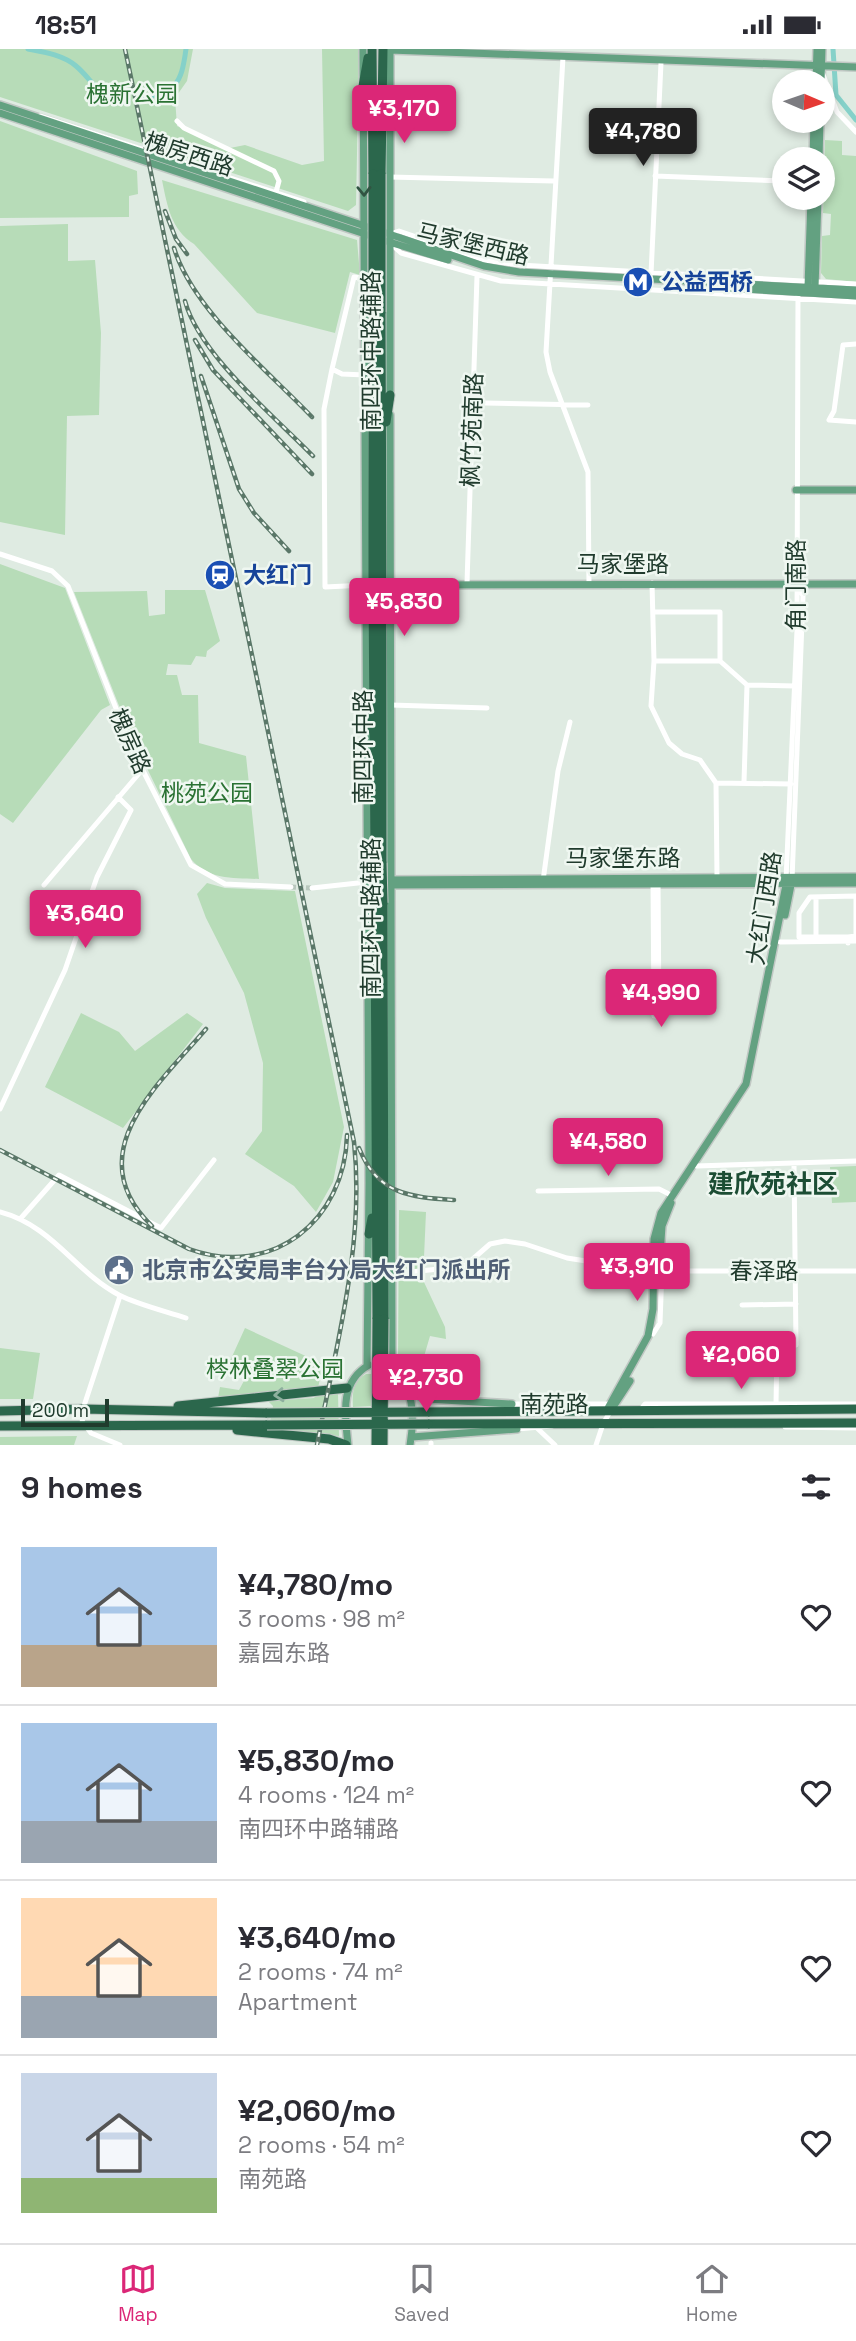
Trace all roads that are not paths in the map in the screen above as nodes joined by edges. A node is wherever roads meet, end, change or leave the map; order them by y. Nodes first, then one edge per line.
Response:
1 (363, 49) edge
2 (371, 49) edge
3 (819, 49) edge
4 (387, 53) edge
5 (563, 59) junction
6 (661, 63) junction
7 (821, 67) junction
8 (856, 69) edge
9 (820, 70) edge
10 (363, 86) junction
11 (0, 105) edge
12 (0, 113) edge
13 (390, 114) joint
14 (33, 120) junction
15 (177, 121) dead end
16 (856, 132) edge
17 (381, 175) junction
18 (656, 176) junction
19 (554, 181) junction
20 (772, 181) edge
21 (276, 193) junction
22 (811, 210) edge
23 (817, 210) edge
24 (334, 220) junction
25 (364, 230) junction
26 (389, 238) junction
27 (651, 274) junction
28 (477, 276) junction
29 (550, 277) junction
30 (365, 279) junction
31 (811, 284) junction
32 (856, 285) edge
33 (856, 293) edge
34 (797, 295) junction
35 (856, 302) edge
36 (377, 312) junction
37 (856, 344) edge
38 (332, 369) junction
39 (365, 376) junction
40 (390, 395) junction
41 (485, 403) dead end
42 (562, 404) junction
43 (588, 405) dead end
44 (373, 414) junction
45 (856, 422) edge
46 (382, 451) junction
47 (796, 490) junction
48 (856, 490) edge
49 (0, 554) edge
50 (467, 583) junction
51 (652, 583) junction
52 (589, 584) junction
53 (797, 584) junction
54 (856, 584) edge
55 (377, 585) junction
56 (653, 612) junction
57 (654, 661) junction
58 (720, 661) junction
59 (747, 685) junction
60 (795, 686) junction
61 (391, 705) junction
62 (487, 708) dead end
63 (366, 710) junction
64 (570, 722) dead end
65 (383, 730) junction
66 (374, 746) junction
67 (391, 747) junction
68 (142, 770) junction
69 (744, 782) junction
70 (716, 783) junction
71 (791, 785) junction
72 (118, 797) junction
73 (378, 866) junction
74 (717, 877) junction
75 (856, 877) edge
76 (543, 881) junction
77 (656, 881) junction
78 (789, 881) junction
79 (390, 882) junction
80 (368, 883) junction
81 (856, 883) edge
82 (833, 884) junction
83 (44, 885) dead end
84 (291, 887) tunnel mouth
85 (312, 888) tunnel mouth
86 (833, 896) junction
87 (816, 897) junction
88 (379, 902) junction
89 (816, 937) junction
90 (848, 940) junction
91 (856, 941) edge
92 (780, 942) junction
93 (390, 1031) junction
94 (383, 1061) junction
95 (368, 1079) junction
96 (0, 1109) edge
97 (375, 1137) junction
98 (214, 1160) dead end
99 (856, 1161) edge
100 (794, 1164) junction
101 (696, 1167) junction
102 (383, 1174) junction
103 (375, 1189) junction
104 (538, 1191) dead end
105 (671, 1195) junction
106 (0, 1212) edge
107 (390, 1213) junction
108 (664, 1213) junction
109 (21, 1218) junction
110 (369, 1234) junction
111 (657, 1272) junction
112 (795, 1272) junction
113 (856, 1273) edge
114 (391, 1275) junction
115 (120, 1296) junction
116 (796, 1304) junction
117 (742, 1305) dead end
118 (186, 1318) dead end
119 (380, 1319) junction
120 (367, 1366) junction
121 (392, 1366) junction
122 (347, 1388) junction
123 (410, 1392) junction
124 (513, 1404) junction
125 (776, 1404) junction
126 (856, 1406) edge
127 (609, 1408) junction
128 (0, 1409) edge
129 (83, 1409) junction
130 (149, 1409) junction
131 (641, 1410) junction
132 (539, 1411) junction
133 (685, 1423) junction
134 (558, 1424) junction
135 (603, 1424) junction
136 (150, 1425) junction
137 (782, 1425) junction
138 (856, 1426) edge
139 (700, 1427) junction
140 (6, 1428) edge
141 (84, 1428) junction
142 (170, 1429) junction
143 (517, 1429) joint
144 (538, 1429) junction
145 (287, 1440) edge
146 (411, 1441) edge
147 (120, 1445) edge
148 (347, 1445) edge
149 (376, 1445) edge
150 (383, 1445) edge
151 (555, 1445) edge
152 (596, 1445) edge

1 - 10 main road, 南四环中路辅路
2 - 10 highway
2 - 17 highway, 南四环中路
3 - 7 main road
4 - 5 main road
4 - 13 highway
4 - 17 highway, 南四环中路
5 - 6 main road
5 - 7 main road
5 - 19 street
6 - 7 main road
6 - 18 street
7 - 8 main road
7 - 9 main road
7 - 16 street
10 -> 25 main road, 南四环中路辅路
11 - 14 main road, 槐房西路
12 - 14 main road, 槐房西路
13 - 17 main road, 南四环中路辅路
14 - 21 street
14 - 24 main road, 槐房西路
15 - 21 street
17 - 19 street
17 - 26 main road, 南四环中路辅路
17 - 36 highway, 南四环中路, bridge
18 - 20 street
18 - 27 street
19 - 29 street
21 - 24 street
22 - 31 main road
23 - 31 main road
24 - 25 main road, 槐房西路
25 - 26 main road, 槐房西路
25 - 30 main road, 南四环中路辅路
26 - 28 street, 马家堡西路
26 - 29 main road, 马家堡西路
26 - 29 street, 马家堡西路
26 - 40 main road, 南四环中路辅路
27 - 29 street, 马家堡西路
27 - 31 street, 马家堡西路
28 - 29 street, 马家堡西路
28 - 50 street, 枫竹苑南路
29 - 31 main road, 马家堡西路
29 - 34 main road, 马家堡西路
29 - 42 street
30 - 38 street
30 - 39 main road, 南四环中路辅路
31 - 32 street, 马家堡西路
31 - 33 main road, 马家堡西路
33 - 34 main road, 马家堡西路
34 - 35 street, 马家堡西路
34 - 47 street, 角门南路
36 - 44 highway, 南四环中路
36 - 46 highway, 南四环中路
37 - 45 street
38 - 39 street
38 - 55 street
39 - 44 highway
39 - 55 main road, 南四环中路辅路
40 - 46 highway
40 - 55 main road, 南四环中路辅路
41 - 42 street
42 - 43 street
42 - 52 street
44 - 55 highway, 南四环中路
46 - 55 highway, 南四环中路
47 - 48 main road
47 - 53 street, 角门南路
49 - 68 street, 槐房路
50 - 52 main road, 马家堡路
50 - 55 main road, 马家堡路
51 - 52 main road, 马家堡路
51 - 53 main road, 马家堡路
51 - 56 street
53 - 54 main road, 马家堡路
53 - 60 street, 角门南路
53 - 78 street, 大红门西路
55 - 61 main road, 南四环中路辅路
55 - 63 main road, 南四环中路辅路
55 - 65 highway, 南四环中路
55 - 66 highway, 南四环中路
56 - 57 street
56 - 58 street
57 - 58 street
57 - 70 street
58 - 59 street
59 - 60 street
59 - 69 street
60 - 71 street, 角门南路
61 - 62 street
61 - 67 main road, 南四环中路辅路
63 - 66 highway
63 - 73 main road, 南四环中路辅路
64 - 76 street
65 - 67 highway
65 - 73 highway, 南四环中路
66 - 73 highway, 南四环中路
67 - 73 main road, 南四环中路辅路
68 - 72 street
68 - 84 street, 槐房路
69 - 70 street
69 - 71 street
70 - 74 street
71 - 78 street, 角门南路
72 - 83 street
72 - 96 street
73 - 79 main road, 南四环中路辅路
73 - 80 main road, 南四环中路辅路
73 - 88 highway, 南四环中路, bridge
74 - 77 main road, 马家堡东路
74 - 78 main road, 马家堡东路
75 - 78 main road, 马家堡东路
76 - 77 main road, 马家堡东路
76 - 79 main road, 马家堡东路
77 - 77 street
77 - 78 main road, 马家堡东路
78 - 82 main road, 马家堡东路
78 - 92 main road, 大红门西路
78 - 105 main road, 大红门西路
79 - 80 main road, 马家堡东路
79 - 93 main road, 南四环中路辅路
80 - 85 street
80 - 95 main road, 南四环中路辅路
81 - 82 main road, 马家堡东路
82 - 86 street
86 - 87 street
86 - 90 street
87 - 89 street
87 - 89 street
88 - 94 highway, 南四环中路
88 - 97 highway, 南四环中路
89 - 90 street
90 - 91 street
90 - 92 street
92 - 101 main road, 大红门西路
93 - 94 highway
93 - 107 main road, 南四环中路辅路
94 - 102 highway, 南四环中路
95 - 97 highway
95 - 110 main road, 南四环中路辅路
97 - 103 highway, 南四环中路
98 - 109 street
99 - 100 street
100 - 101 street
100 - 112 street
101 - 108 main road, 大红门西路
102 - 107 highway
102 - 119 highway, 南四环中路
103 - 110 highway
103 - 119 highway, 南四环中路
104 - 105 street
105 - 108 main road, 大红门西路
106 - 109 street
107 - 114 main road, 南四环中路辅路
108 - 111 main road, 大红门西路
108 - 111 main road, 大红门西路
109 - 115 street
110 - 120 main road, 南四环中路辅路
111 - 112 street, 春泽路
111 - 114 street, 春泽路
111 - 127 main road, 大红门西路
112 - 113 street, 春泽路
112 - 116 street
114 - 121 main road, 南四环中路辅路
115 - 118 street
115 - 129 street
116 - 117 street
116 - 125 street
119 - 149 highway, 南四环中路, bridge
119 - 150 highway, 南四环中路, bridge
120 - 121 main road
120 - 122 main road
121 - 123 main road
122 -> 130 highway
122 - 148 main road
123 - 124 main road
123 - 146 main road
124 - 127 street
124 - 132 highway
125 - 126 street
125 - 131 street
126 - 131 highway, 南苑路
127 - 131 highway, 南苑路
127 - 132 highway, 南苑路
127 - 135 street
128 - 129 highway, 南苑路
129 - 130 highway, 南苑路
129 - 141 street
130 - 132 highway, 南苑路, bridge
133 - 135 highway, 南苑路
133 - 137 highway, 南苑路
133 - 139 street
134 - 135 highway, 南苑路
134 - 136 highway, 南苑路, bridge
134 - 144 street
135 - 139 street
135 - 152 street
136 - 141 highway, 南苑路
136 - 142 highway
137 - 138 highway, 南苑路
137 - 139 street
140 - 141 highway, 南苑路
141 - 142 street
141 - 147 street
142 - 145 highway
143 - 144 street
143 - 146 main road
144 - 151 street
145 - 148 highway

